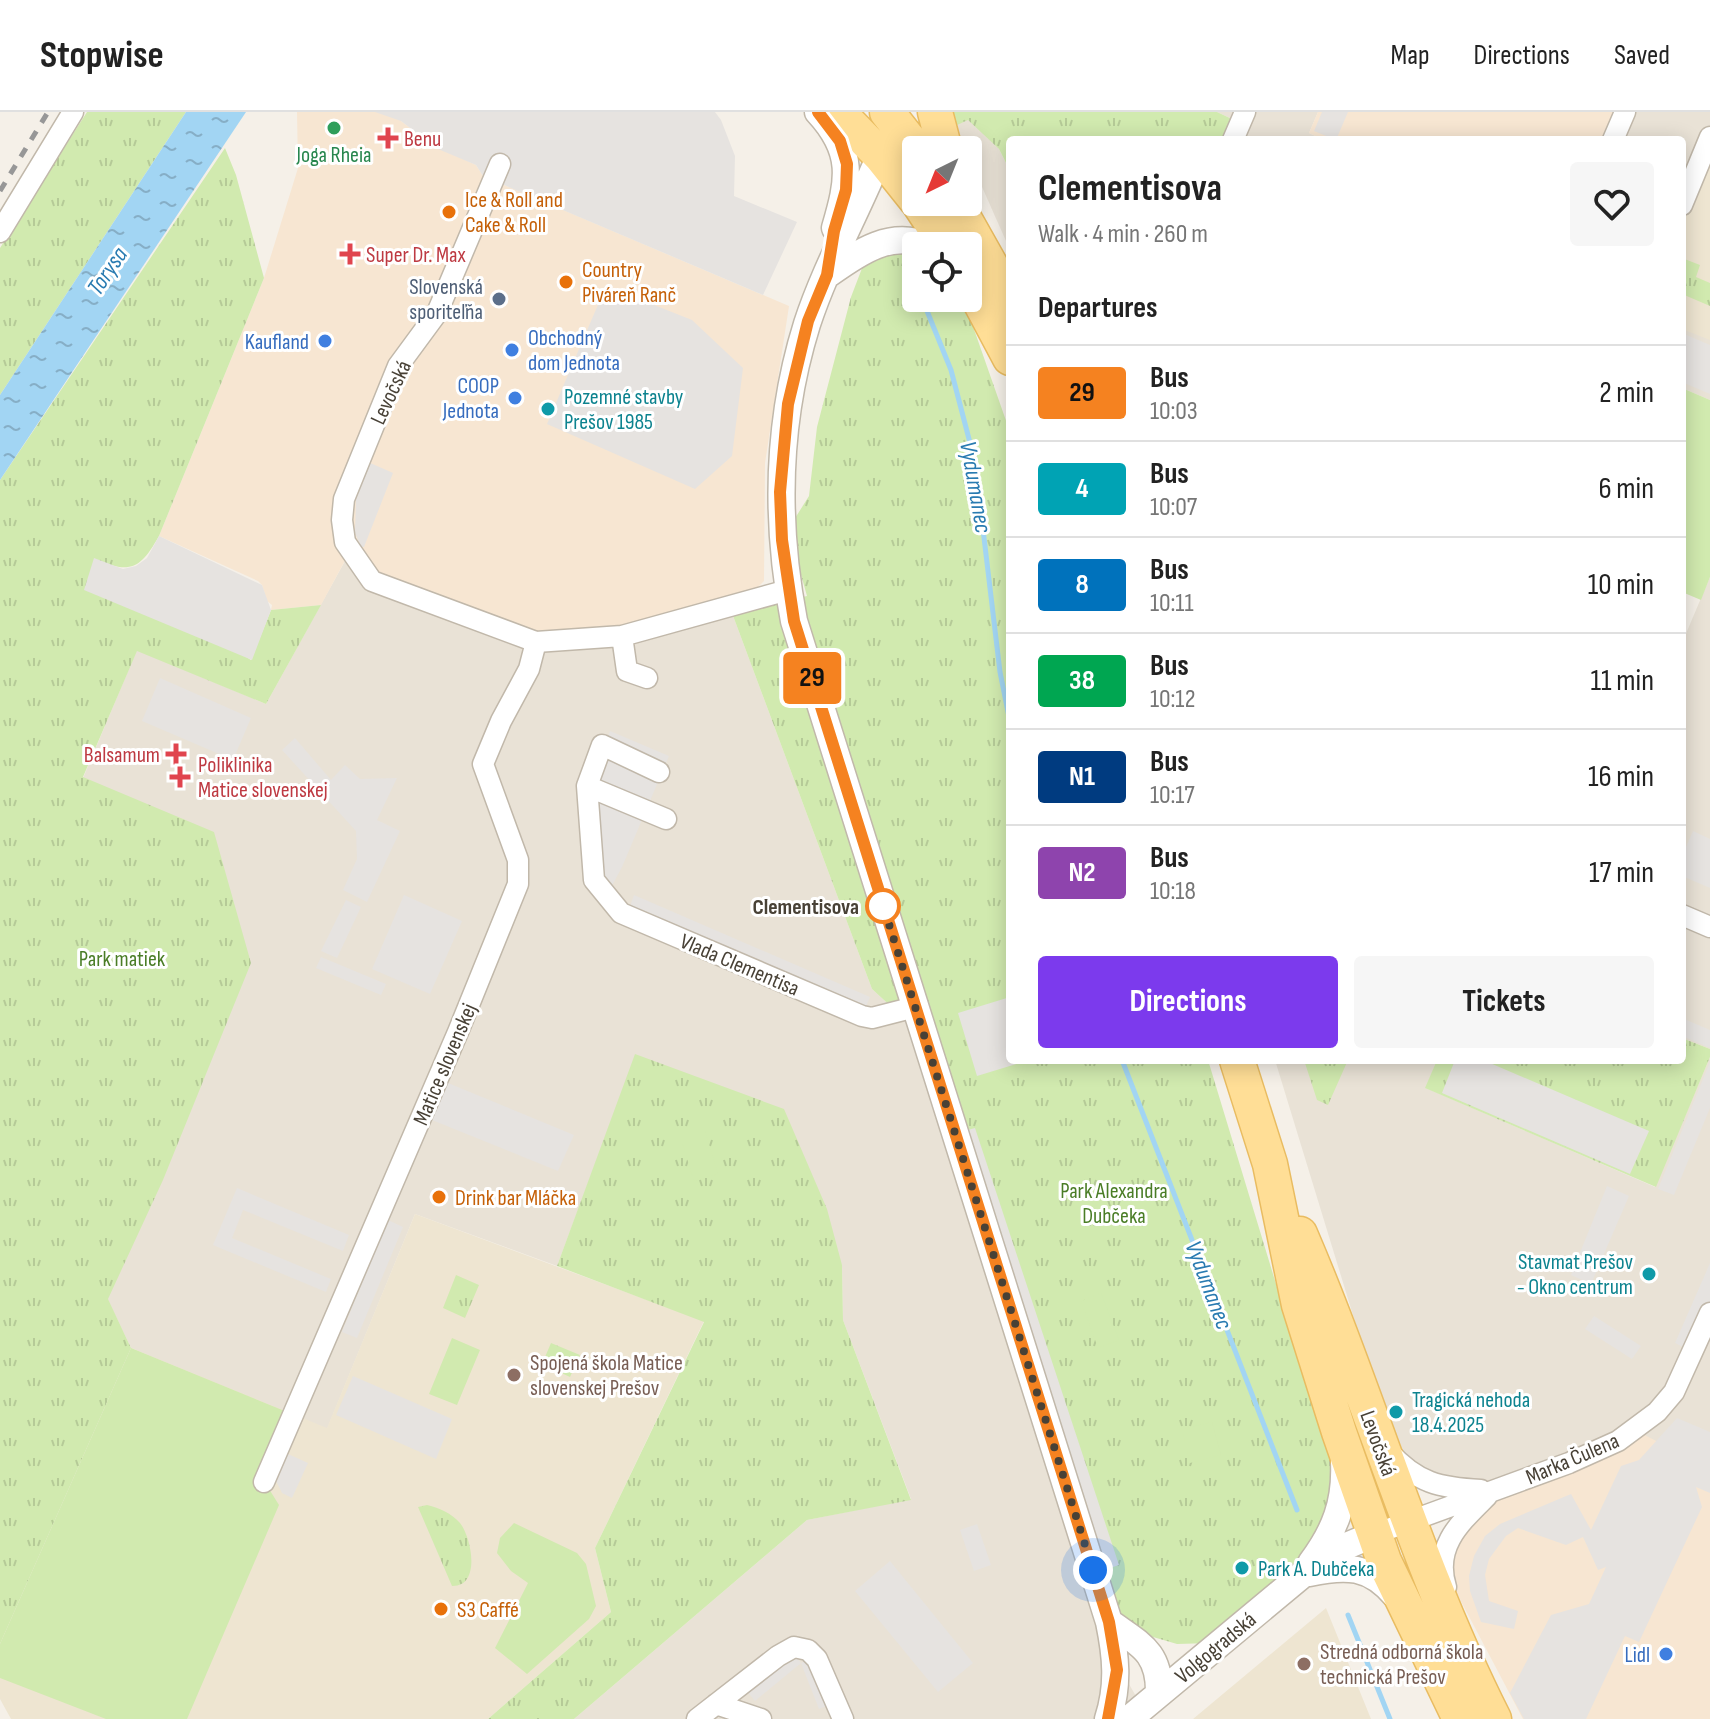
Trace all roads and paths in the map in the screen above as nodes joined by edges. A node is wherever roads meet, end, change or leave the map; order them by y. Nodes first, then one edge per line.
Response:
1 (73, 112) edge
2 (818, 112) edge
3 (838, 112) edge
4 (935, 112) edge
5 (1625, 112) edge
6 (893, 115) edge
7 (907, 136) edge
8 (941, 136) edge
9 (1615, 136) edge
10 (1710, 137) edge
11 (880, 155) junction
12 (500, 164) dead end
13 (902, 182) edge
14 (1686, 195) edge
15 (960, 216) edge
16 (978, 216) edge
17 (0, 232) edge
18 (902, 241) edge
19 (827, 275) junction
20 (984, 288) edge
21 (1006, 347) edge
22 (788, 590) junction
23 (622, 636) junction
24 (536, 642) junction
25 (647, 678) dead end
26 (659, 772) dead end
27 (587, 786) junction
28 (666, 819) dead end
29 (1686, 917) edge
30 (1710, 927) edge
31 (915, 1007) junction
32 (1238, 1064) edge
33 (1270, 1164) junction
34 (1710, 1313) edge
35 (1339, 1432) junction
36 (1378, 1439) junction
37 (264, 1482) dead end
38 (1493, 1490) junction
39 (1408, 1522) junction
40 (1375, 1534) junction
41 (1302, 1575) junction
42 (1403, 1604) junction
43 (1109, 1622) junction
44 (1143, 1645) junction
45 (1213, 1648) junction
46 (1117, 1670) junction
47 (1159, 1694) junction
48 (716, 1704) junction
49 (1487, 1704) edge
50 (697, 1719) edge
51 (761, 1719) edge
52 (843, 1719) edge
53 (1108, 1719) edge
54 (1129, 1719) edge
55 (1460, 1719) edge

1 - 17 street
2 - 19 street
3 - 11 main road
4 - 8 main road
5 - 9 street
6 - 7 main road
6 - 11 main road
10 - 14 street
11 - 13 main road
11 - 19 street
12 - 24 street, Levočská
15 - 20 main road
16 - 20 main road
18 - 19 street
19 - 22 street
20 - 21 main road
22 - 23 street
22 - 31 street
23 - 24 street
23 - 25 street
24 - 37 street, Matice slovenskej
26 - 27 street
27 - 28 street
27 - 31 street, Vlada Clementisa
29 - 30 street
31 - 43 street
32 - 33 main road, Levočská
33 - 35 main road, Levočská
33 - 36 main road, Levočská
34 - 38 street, Marka Čulena
35 - 40 main road, Levočská
35 - 41 street, Volgogradská
36 - 38 street
36 - 39 main road, Levočská
38 - 39 street, Marka Čulena
38 - 49 street
39 - 40 street, Marka Čulena
39 - 49 main road, Levočská
40 - 41 street, Volgogradská
40 - 42 main road, Levočská
41 - 42 street
41 - 45 street, Volgogradská
42 - 55 main road, Levočská
43 - 44 street
43 - 46 street
44 - 45 street
44 - 47 street
45 - 47 street, Volgogradská
46 - 47 street
46 - 53 street
47 - 54 street, Volgogradská
48 - 50 street
48 - 51 street
48 - 52 street

